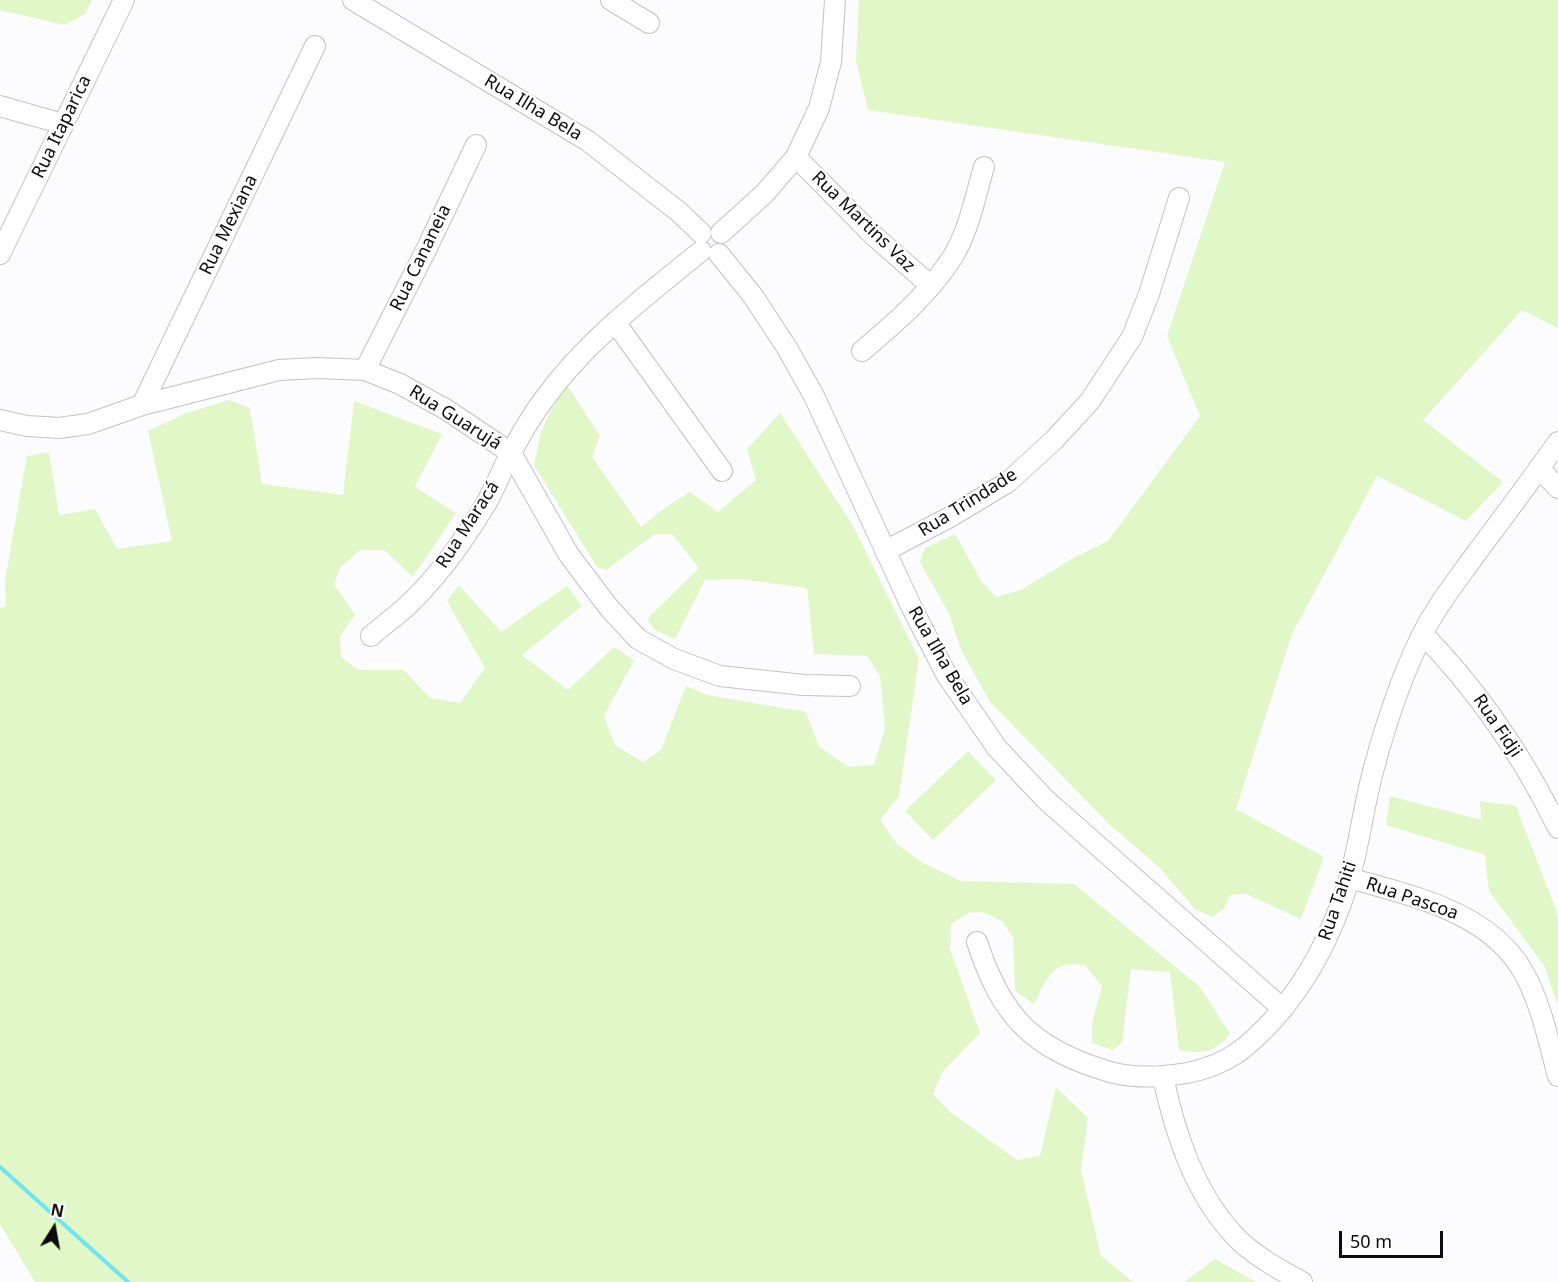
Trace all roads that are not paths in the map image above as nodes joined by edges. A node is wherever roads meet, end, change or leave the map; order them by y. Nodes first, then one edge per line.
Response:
1 (123, 0) edge
2 (353, 0) edge
3 (611, 0) edge
4 (835, 0) edge
5 (648, 23) dead end
6 (315, 46) dead end
7 (0, 106) edge
8 (63, 124) junction
9 (476, 145) dead end
10 (796, 158) junction
11 (984, 167) dead end
12 (1179, 198) dead end
13 (707, 246) junction
14 (0, 254) edge
15 (931, 286) junction
16 (615, 322) junction
17 (862, 351) dead end
18 (365, 370) junction
19 (142, 405) junction
20 (0, 420) edge
21 (1558, 442) edge
22 (511, 453) junction
23 (1539, 468) junction
24 (722, 471) dead end
25 (1558, 488) edge
26 (885, 551) junction
27 (1423, 634) junction
28 (371, 636) dead end
29 (850, 686) dead end
30 (1558, 828) edge
31 (1349, 878) junction
32 (977, 942) dead end
33 (1283, 1009) junction
34 (1558, 1076) edge
35 (1163, 1077) junction
36 (1302, 1282) edge

1 - 8 street, Rua Itaparica
2 - 13 street, Rua Ilha Bela
3 - 5 street
4 - 10 street
6 - 19 street, Rua Mexiana
7 - 8 street
8 - 14 street, Rua Itaparica
9 - 18 street, Rua Cananeia
10 - 13 street
10 - 15 street, Rua Martins Vaz
11 - 15 street
12 - 26 street, Rua Trindade
13 - 16 street, Rua Maracá
13 - 26 street, Rua Ilha Bela
15 - 17 street
16 - 22 street, Rua Maracá
16 - 24 street
18 - 19 street, Rua Guarujá
18 - 22 street, Rua Guarujá
19 - 20 street, Rua Guarujá
21 - 23 street, Rua Tahiti
22 - 28 street, Rua Maracá
22 - 29 street, Rua Guarujá
23 - 25 street
23 - 27 street, Rua Tahiti
26 - 33 street, Rua Ilha Bela
27 - 30 street, Rua Fidji
27 - 31 street, Rua Tahiti
31 - 33 street, Rua Tahiti
31 - 34 street, Rua Pascoa
32 - 35 street, Rua Tahiti
33 - 35 street, Rua Tahiti
35 - 36 street

